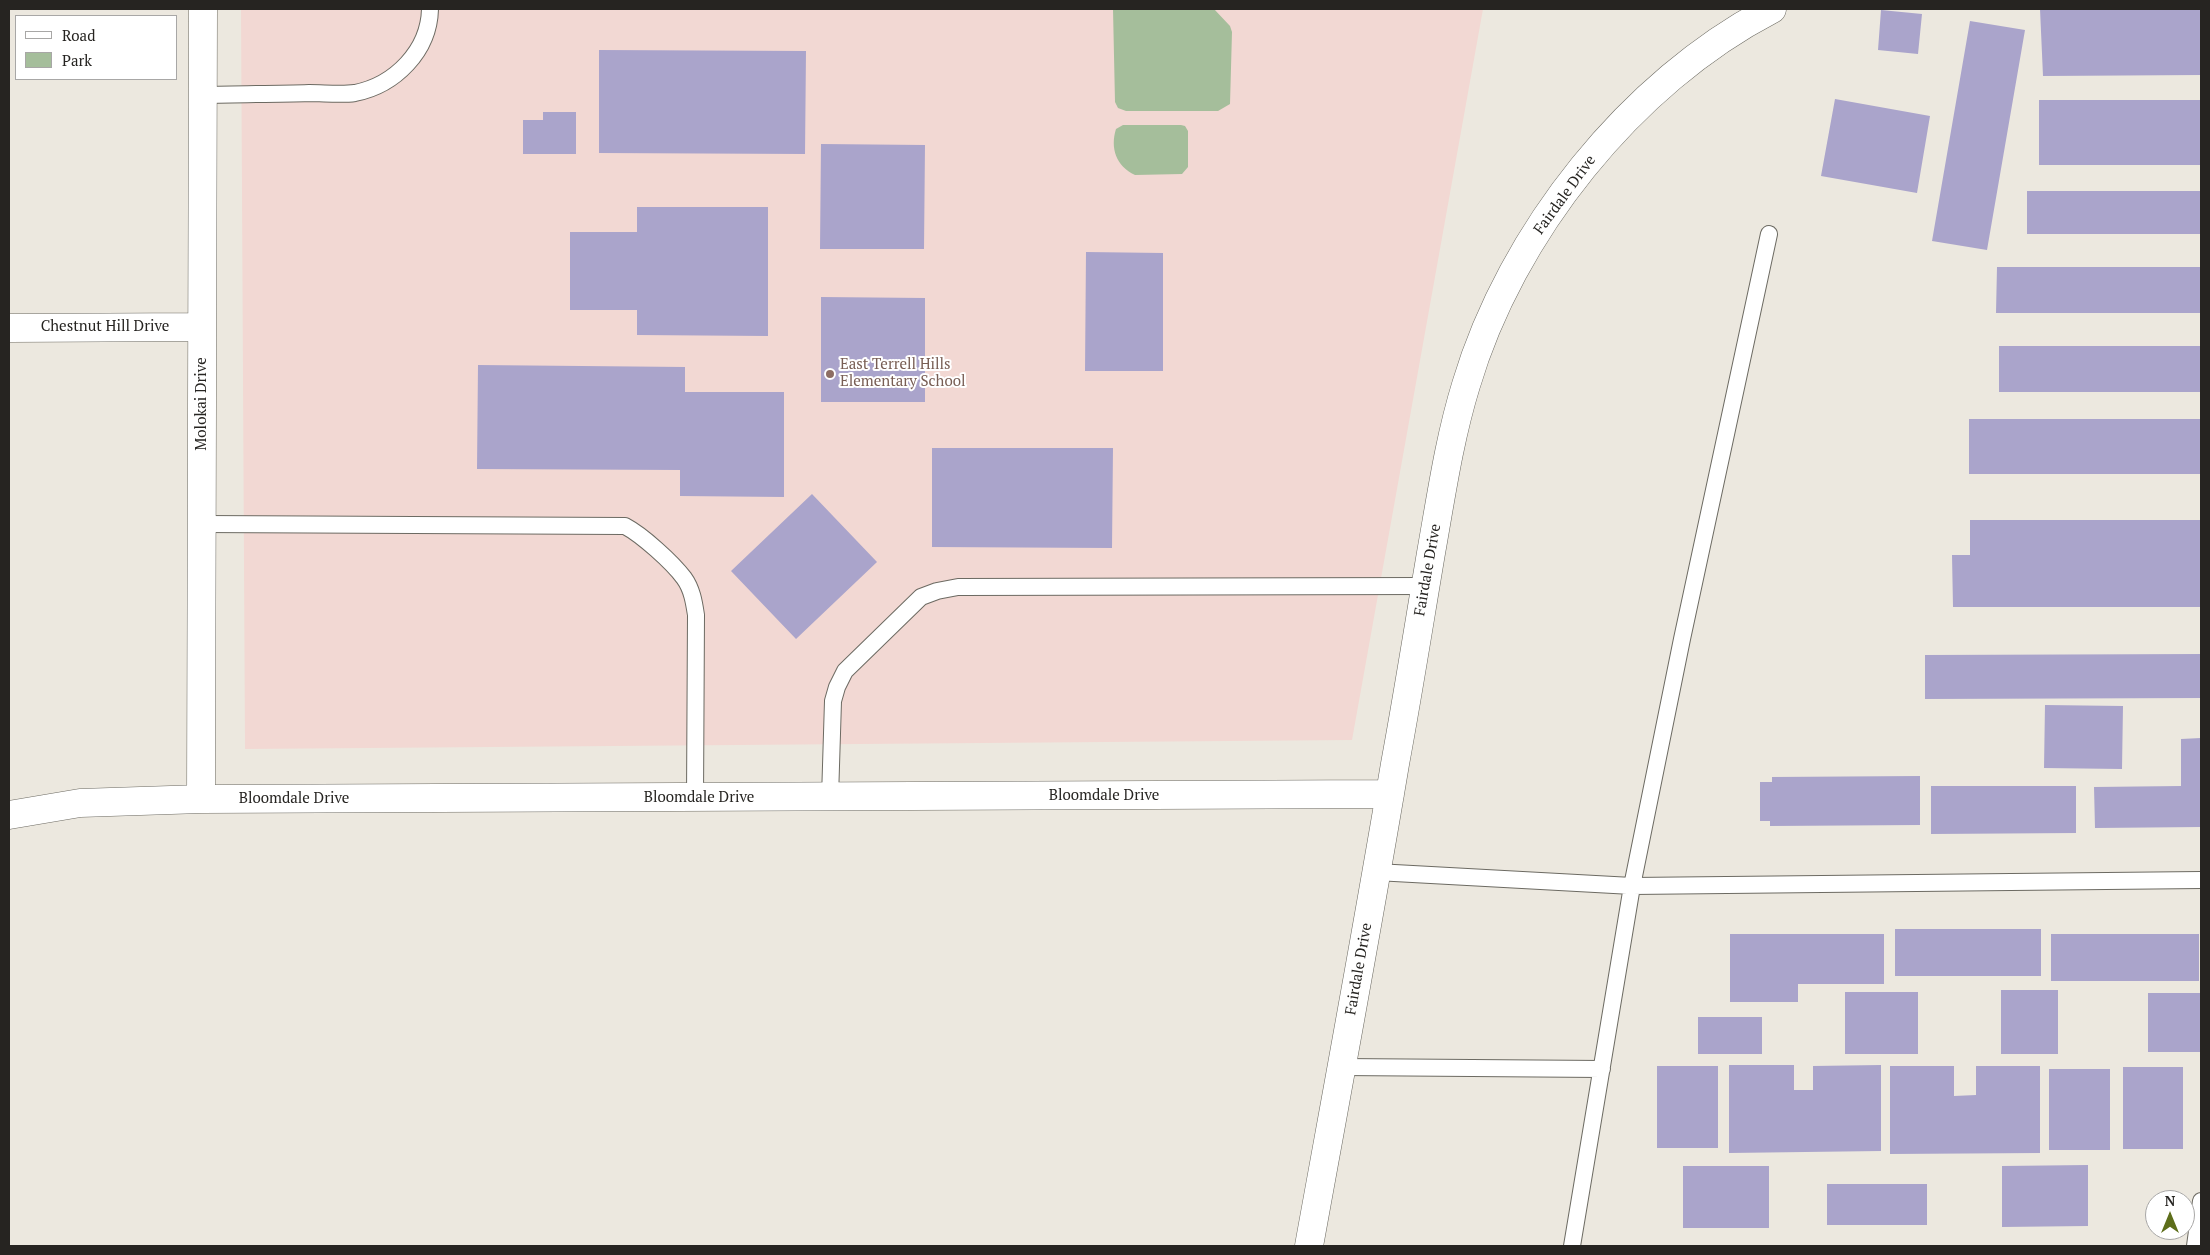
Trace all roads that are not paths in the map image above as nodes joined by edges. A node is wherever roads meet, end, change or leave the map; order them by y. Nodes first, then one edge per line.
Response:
1 (203, 9) edge
2 (430, 9) edge
3 (1772, 9) edge
4 (203, 95) junction
5 (1769, 234) dead end
6 (202, 327) junction
7 (9, 328) edge
8 (202, 524) junction
9 (1426, 586) junction
10 (1390, 794) junction
11 (694, 798) junction
12 (830, 798) junction
13 (201, 800) junction
14 (9, 815) edge
15 (1376, 872) junction
16 (2201, 880) edge
17 (1632, 886) junction
18 (1341, 1067) junction
19 (1602, 1068) junction
20 (2201, 1201) edge
21 (1310, 1246) edge
22 (1572, 1246) edge
23 (2194, 1246) edge

1 - 4 street, Molokai Drive
2 - 4 lane
3 - 9 street, Fairdale Drive
4 - 6 street, Molokai Drive
5 - 17 lane
6 - 7 street, Chestnut Hill Drive
6 - 8 street, Molokai Drive
8 - 11 lane
8 - 13 street, Molokai Drive
9 - 10 street, Fairdale Drive
9 - 12 lane
10 - 12 street, Bloomdale Drive
10 - 15 street, Fairdale Drive
11 - 12 street, Bloomdale Drive
11 - 13 street, Bloomdale Drive
13 - 14 street, Bloomdale Drive
15 - 17 lane
15 - 18 street, Fairdale Drive
16 - 17 lane
17 - 19 lane
18 - 19 lane
18 - 21 street, Fairdale Drive
19 - 22 lane
20 - 23 lane

